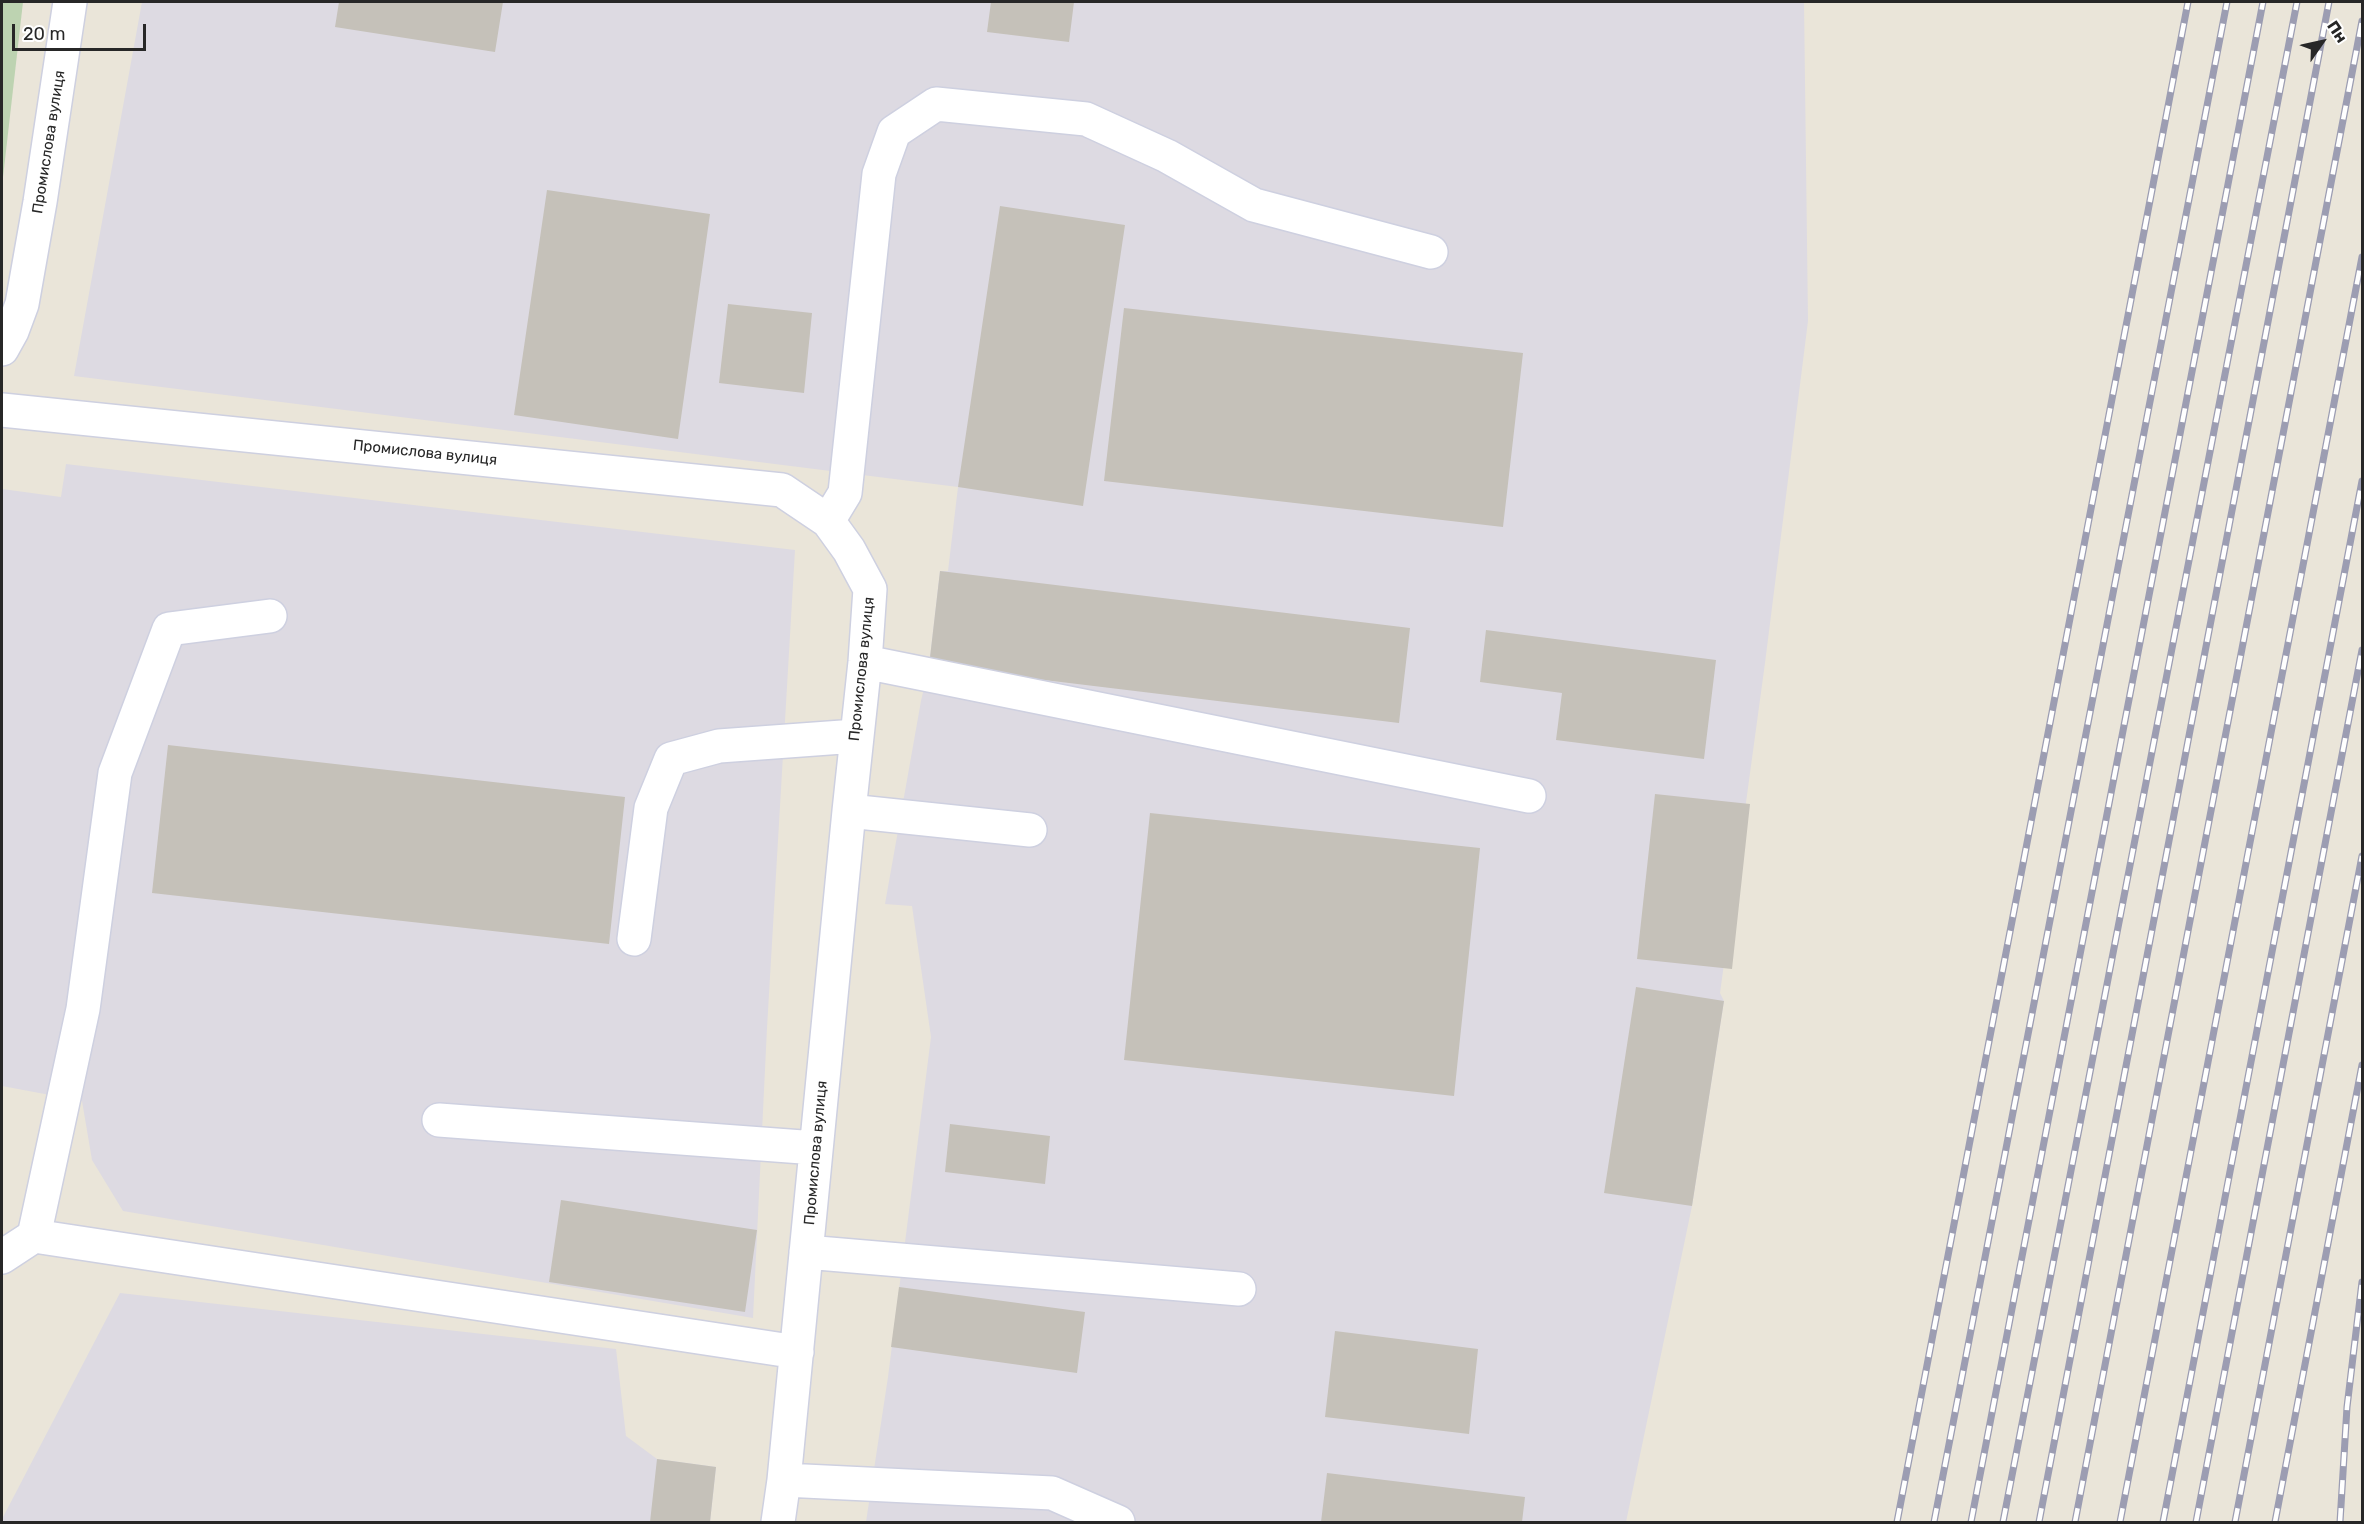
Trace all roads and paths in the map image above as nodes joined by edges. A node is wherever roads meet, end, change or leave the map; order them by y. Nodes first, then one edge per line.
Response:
1 (70, 2) edge
2 (1431, 252) dead end
3 (2, 349) edge
4 (2, 410) edge
5 (828, 521) junction
6 (270, 616) dead end
7 (865, 662) junction
8 (856, 736) junction
9 (1528, 796) dead end
10 (849, 811) junction
11 (1030, 830) dead end
12 (634, 939) dead end
13 (439, 1120) dead end
14 (816, 1148) junction
15 (34, 1236) junction
16 (806, 1252) junction
17 (2, 1257) edge
18 (1239, 1289) dead end
19 (796, 1352) junction
20 (784, 1480) junction
21 (778, 1522) edge
22 (1118, 1522) edge

1 - 3 street, Промислова вулиця
2 - 5 street
4 - 5 street, Промислова вулиця
5 - 7 street, Промислова вулиця
6 - 15 street
7 - 8 street, Промислова вулиця
7 - 9 street
8 - 10 street, Промислова вулиця
8 - 12 street
10 - 11 street
10 - 14 street, Промислова вулиця
13 - 14 street
14 - 16 street, Промислова вулиця
15 - 17 street
15 - 19 street
16 - 18 street
16 - 19 street, Промислова вулиця
19 - 20 street, Промислова вулиця
20 - 21 street, Промислова вулиця
20 - 22 street

